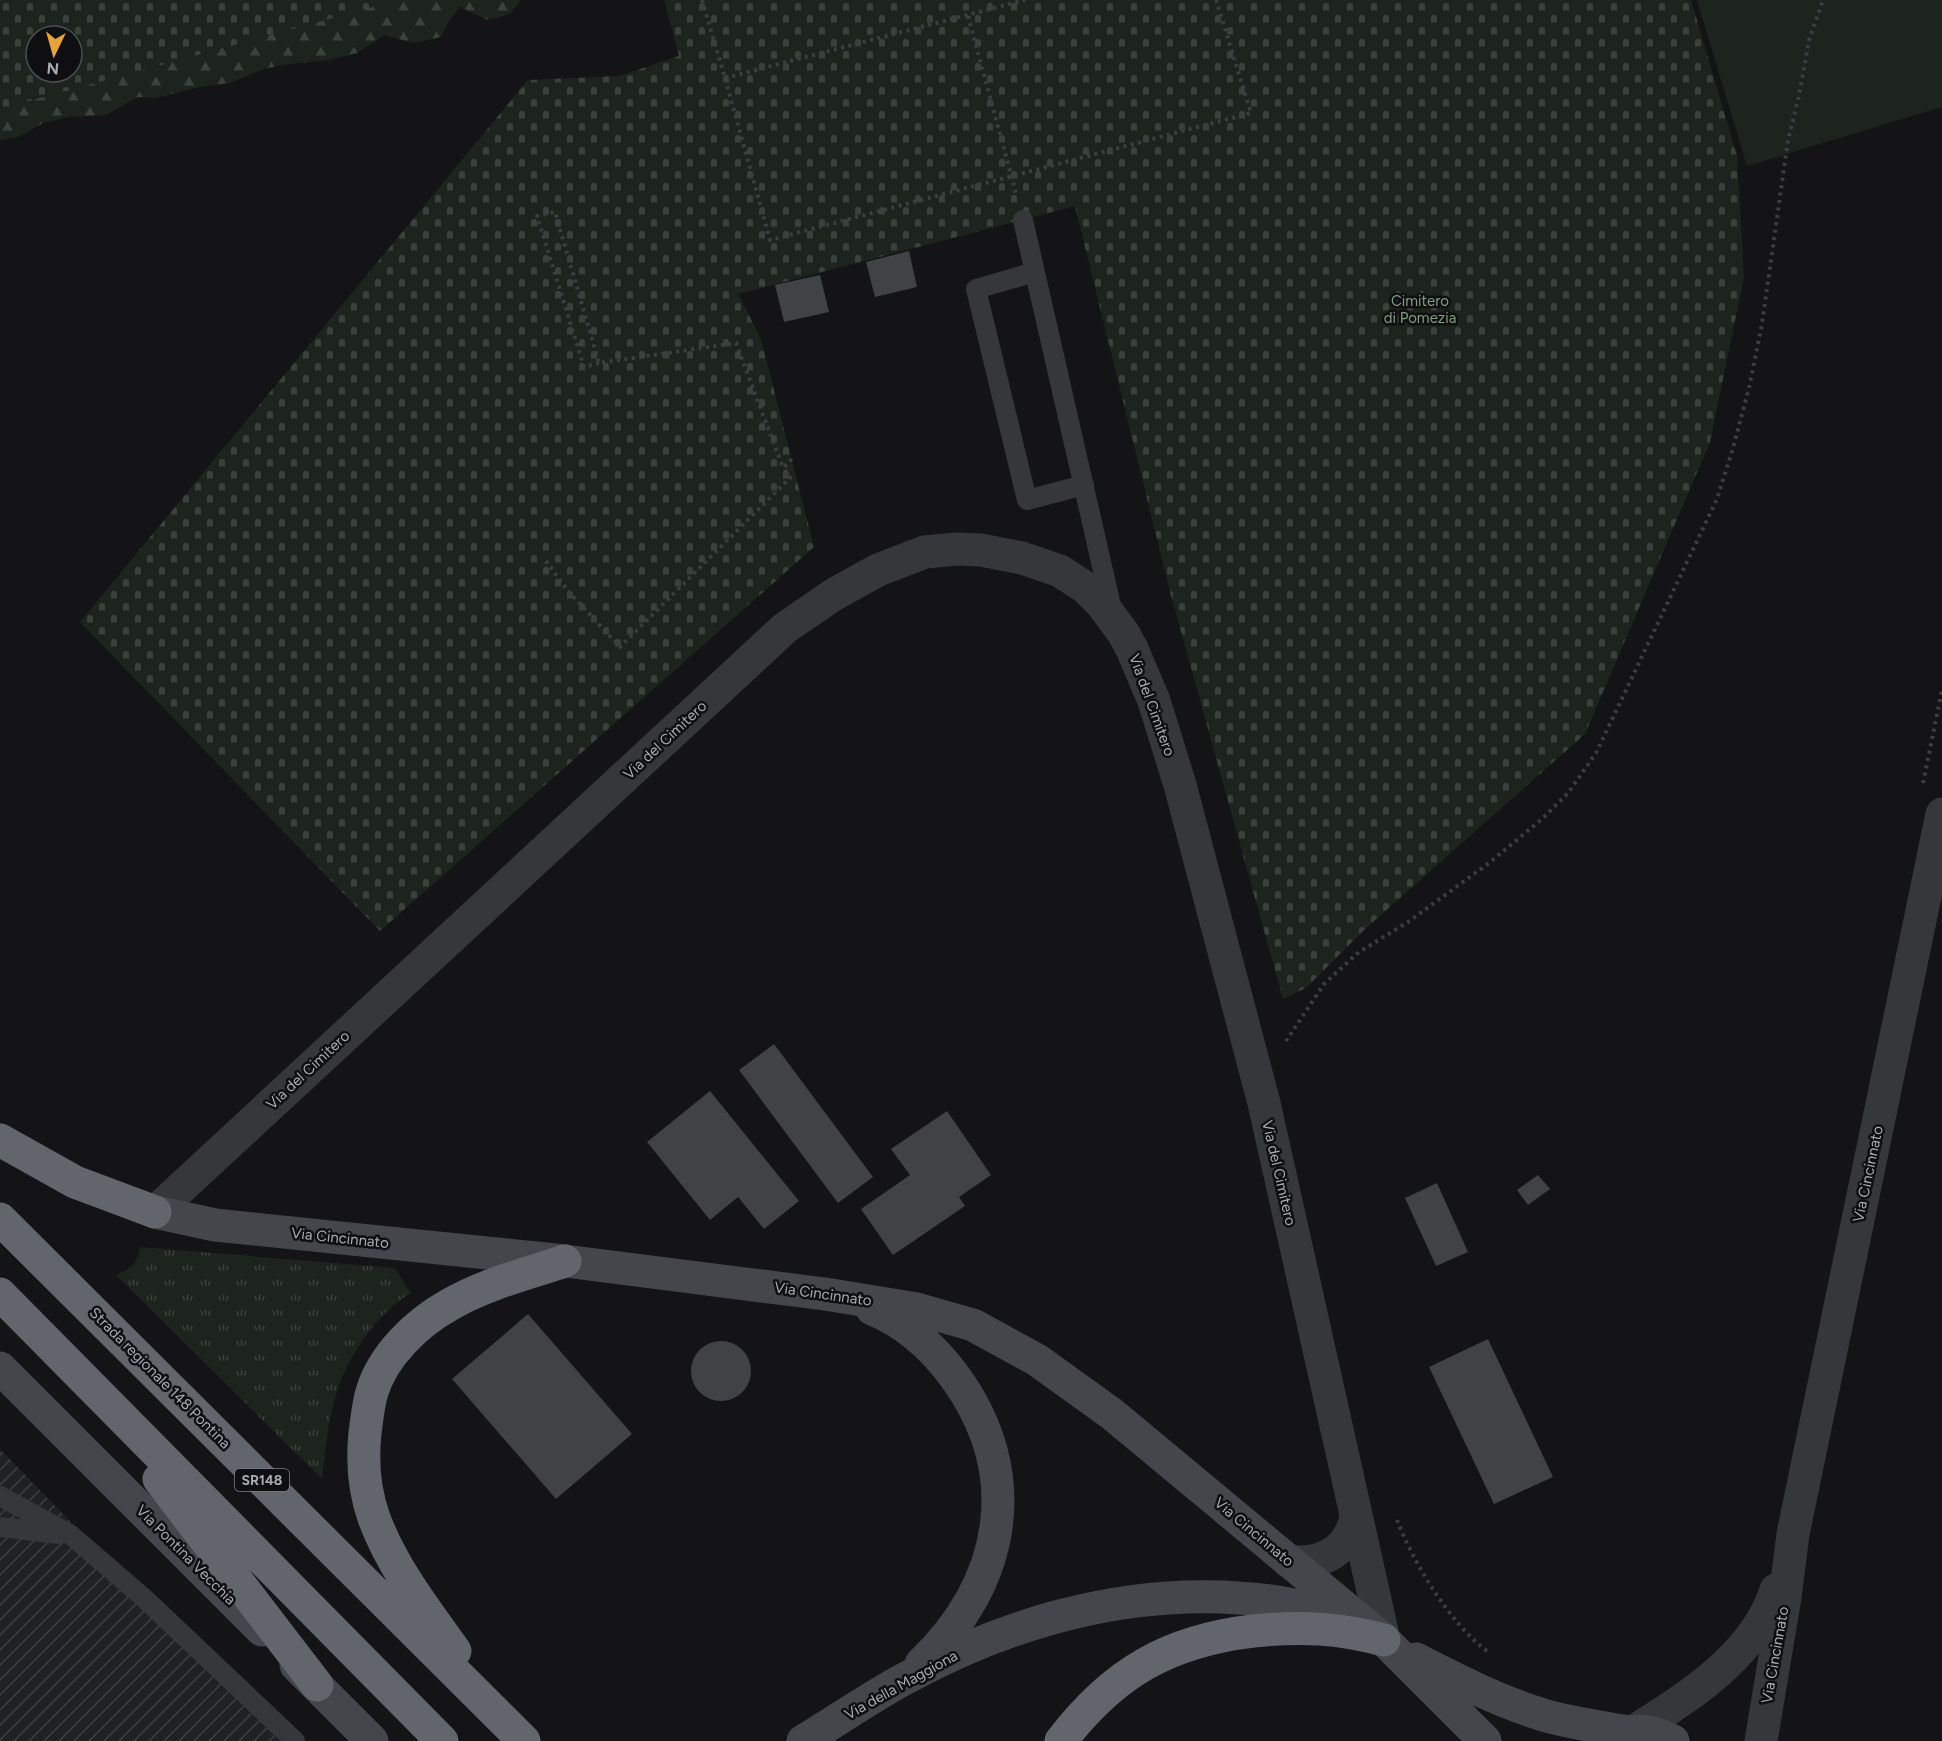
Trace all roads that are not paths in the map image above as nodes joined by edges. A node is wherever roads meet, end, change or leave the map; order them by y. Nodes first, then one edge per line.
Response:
1 (1023, 220) road end
2 (1035, 273) junction
3 (1084, 485) junction
4 (1114, 619) junction
5 (1932, 803) edge
6 (0, 1140) edge
7 (155, 1212) junction
8 (0, 1219) edge
9 (565, 1261) junction
10 (825, 1293) junction
11 (0, 1294) edge
12 (0, 1368) edge
13 (76, 1371) junction
14 (0, 1496) edge
15 (1356, 1517) junction
16 (0, 1527) edge
17 (1793, 1534) junction
18 (70, 1535) junction
19 (1288, 1561) junction
20 (1384, 1640) junction
21 (907, 1678) junction
22 (317, 1685) junction
23 (515, 1732) edge
24 (1625, 1734) edge
25 (295, 1741) edge
26 (372, 1741) edge
27 (442, 1741) edge
28 (803, 1741) edge
29 (1061, 1741) edge
30 (1485, 1741) edge
31 (1673, 1741) edge
32 (1761, 1741) edge

1 - 2 lane
2 - 3 lane
2 - 3 lane
3 - 4 lane
4 - 7 street, Via del Cimitero
4 - 15 street, Via del Cimitero
5 - 17 street, Via Cincinnato
6 - 7 highway
7 - 9 street, Via Cincinnato
8 - 23 highway, Strada regionale 148 Pontina / SR148
9 - 10 street, Via Cincinnato
9 - 23 highway
10 - 19 street, Via Cincinnato
10 - 21 street
11 - 13 highway
12 - 22 street, Via Pontina Vecchia
13 - 22 highway
13 - 27 highway
14 - 18 lane
15 - 19 street
15 - 20 street, Via del Cimitero
16 - 18 lane
17 - 24 street, Via Cincinnato
17 - 32 street, Via Cincinnato
18 - 25 lane
19 - 20 street, Via Cincinnato
20 - 21 street, Via della Maggiona
20 - 24 street, Via Cincinnato
20 - 29 highway
20 - 30 street, Via Cincinnato
21 - 28 street, Via della Maggiona
22 - 26 street, Via Pontina Vecchia
24 - 31 street

